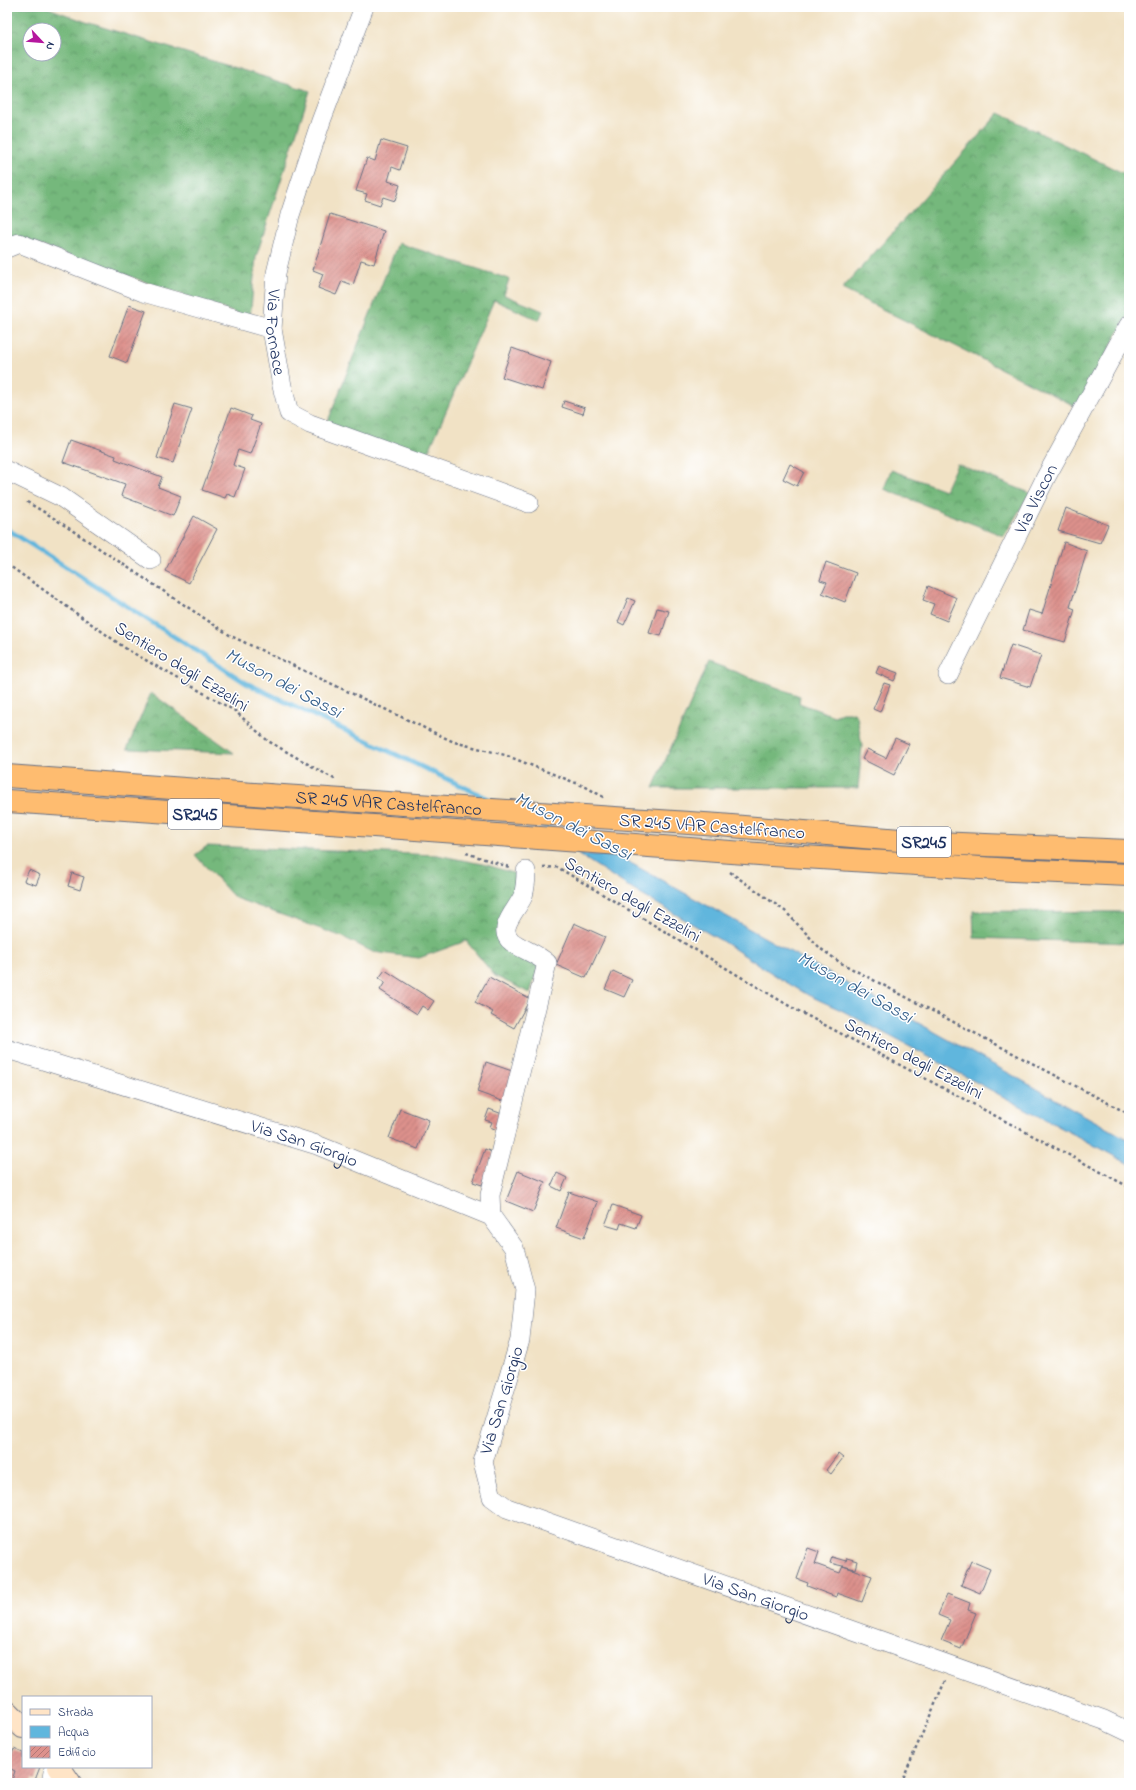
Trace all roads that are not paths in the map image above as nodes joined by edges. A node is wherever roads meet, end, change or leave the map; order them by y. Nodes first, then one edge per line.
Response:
1 (364, 7) edge
2 (7, 248) edge
3 (1129, 325) edge
4 (272, 329) junction
5 (7, 471) edge
6 (529, 503) dead end
7 (151, 560) dead end
8 (948, 675) dead end
9 (7, 776) edge
10 (7, 801) edge
11 (1129, 851) edge
12 (526, 871) road end
13 (1129, 875) edge
14 (7, 1049) edge
15 (491, 1216) junction
16 (7, 1711) edge
17 (22, 1726) edge
18 (1129, 1732) edge
19 (54, 1768) edge
20 (60, 1768) edge
21 (51, 1783) edge
22 (70, 1783) edge

1 - 4 street, Via Fornace
2 - 4 street
3 - 8 street, Via Viscon
4 - 6 street, Via Fornace
5 - 7 street
9 - 11 highway, SR 245 VAR Castelfranco / SR245, bridge
10 - 13 highway, SR 245 VAR Castelfranco / SR245, bridge
12 - 15 street
14 - 15 street, Via San Giorgio
15 - 18 street, Via San Giorgio
16 - 17 street
19 - 21 street
20 - 22 street

